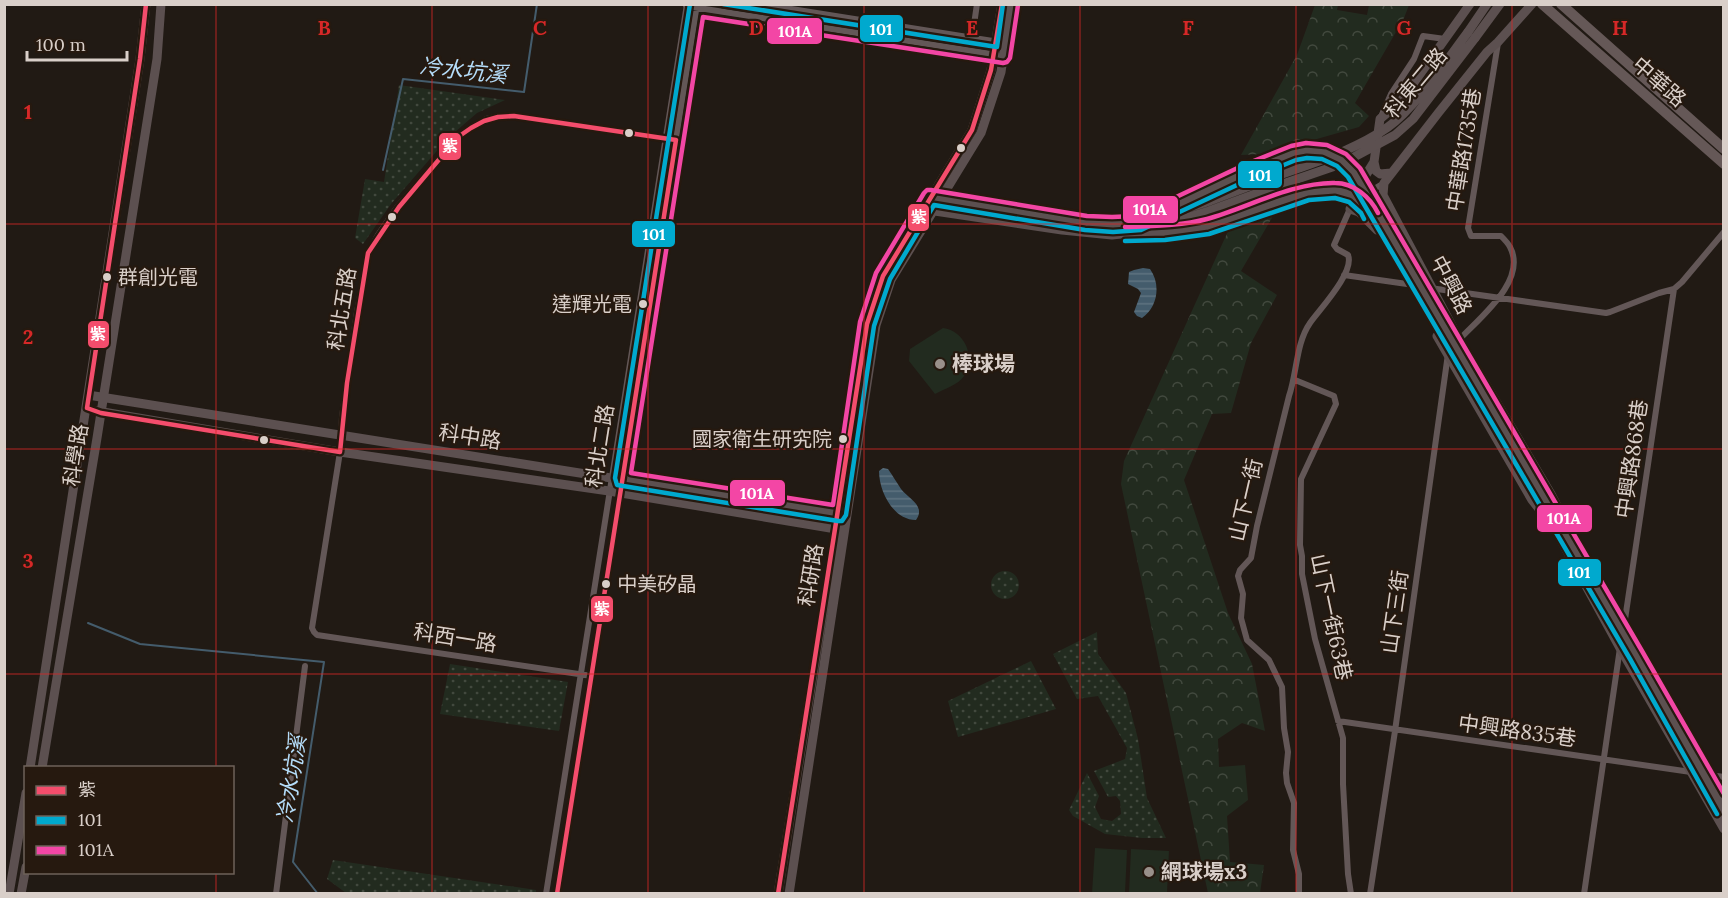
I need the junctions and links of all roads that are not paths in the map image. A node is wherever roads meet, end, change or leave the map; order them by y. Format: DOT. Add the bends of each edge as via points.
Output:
graph roads {
  1 [pos="146,4"];
  2 [pos="161,4"];
  3 [pos="760,4"];
  4 [pos="977,4"];
  5 [pos="1002,4"];
  6 [pos="1011,4"];
  7 [pos="1470,4"];
  8 [pos="1487,4"];
  9 [pos="1500,4"];
  10 [pos="1532,4"];
  11 [pos="1542,4"];
  12 [pos="1561,4"];
  13 [pos="686,5"];
  14 [pos="697,6"];
  15 [pos="1472,35"];
  16 [pos="972,38"];
  17 [pos="1445,39"];
  18 [pos="1498,42"];
  19 [pos="1000,43"];
  20 [pos="998,55"];
  21 [pos="1380,119"];
  22 [pos="665,139"];
  23 [pos="676,140"];
  24 [pos="1724,149"];
  25 [pos="1374,162"];
  26 [pos="1724,164"];
  27 [pos="1391,173"];
  28 [pos="1384,183"];
  29 [pos="1356,195"];
  30 [pos="935,198"];
  31 [pos="1350,209"];
  32 [pos="928,210"];
  33 [pos="1029,214"];
  34 [pos="1027,225"];
  35 [pos="1075,227"];
  36 [pos="1375,227"];
  37 [pos="1138,228"];
  38 [pos="1724,232"];
  39 [pos="1344,275"];
  40 [pos="1409,284"];
  41 [pos="1433,288"];
  42 [pos="1674,289"];
  43 [pos="1501,297"];
  44 [pos="1459,339"];
  45 [pos="1448,355"];
  46 [pos="1295,380"];
  47 [pos="88,395"];
  48 [pos="104,397"];
  49 [pos="87,408"];
  50 [pos="101,412"];
  51 [pos="341,434"];
  52 [pos="340,452"];
  53 [pos="612,478"];
  54 [pos="622,479"];
  55 [pos="609,491"];
  56 [pos="621,493"];
  57 [pos="843,514"];
  58 [pos="840,529"];
  59 [pos="1555,529"];
  60 [pos="1606,604"];
  61 [pos="314,632"];
  62 [pos="1623,633"];
  63 [pos="1620,648"];
  64 [pos="47,659"];
  65 [pos="60,661"];
  66 [pos="305,666"];
  67 [pos="582,674"];
  68 [pos="592,676"];
  69 [pos="1338,721"];
  70 [pos="1395,731"];
  71 [pos="1604,760"];
  72 [pos="30,766"];
  73 [pos="42,766"];
  74 [pos="1691,772"];
  75 [pos="1703,774"];
  76 [pos="1724,777"];
  77 [pos="24,805"];
  78 [pos="1724,810"];
  79 [pos="1724,829"];
  80 [pos="24,874"];
  81 [pos="12,879"];
  82 [pos="23,880"];
  83 [pos="9,894"];
  84 [pos="21,894"];
  85 [pos="276,894"];
  86 [pos="546,894"];
  87 [pos="557,894"];
  88 [pos="778,894"];
  89 [pos="789,894"];
  90 [pos="1299,894"];
  91 [pos="1351,894"];
  92 [pos="1370,894"];
  93 [pos="1584,894"];
  1 -- 47 [label="street, 科學路"];
  2 -- 48 [label="street, 科學路" via="157,60"];
  3 -- 16 [label="street"];
  4 -- 16 [label="street"];
  5 -- 19 [label="street, 科研路"];
  6 -- 19 [label="street, 科研路"];
  7 -- 17 [label="street"];
  8 -- 15 [label="street, 科東二路"];
  9 -- 15 [label="street, 科東二路"];
  10 -- 18 [label="street"];
  11 -- 26 [label="main road, 中華路"];
  12 -- 24 [label="main road, 中華路"];
  13 -- 14 [label="street"];
  13 -- 22 [label="street, 科北二路"];
  14 -- 20 [label="street"];
  14 -- 23 [label="street, 科北二路"];
  15 -- 37 [label="street, 科東二路, bridge" via="1413,119 1395,135 1341,164 1204,203"];
  16 -- 19 [label="street"];
  17 -- 21 [label="street" via="1401,101"];
  17 -- 21 [label="street" via="1423,36"];
  18 -- 27 [label="street"];
  18 -- 43 [label="street, 中華路1735巷" via="1468,228 1471,236 1501,236 1510,246 1513,272"];
  19 -- 20 [label="street, 科研路"];
  20 -- 30 [label="street, 科研路" via="1001,72 981,133"];
  21 -- 25 [label="street"];
  22 -- 23 [label="street, 科北五路"];
  22 -- 51 [label="street, 科北五路" via="514,116 486,119 458,137 398,206 368,253"];
  22 -- 53 [label="street, 科北二路"];
  23 -- 54 [label="street, 科北二路"];
  25 -- 27 [label="street" via="1380,174"];
  25 -- 29 [label="street"];
  27 -- 28 [label="street"];
  28 -- 29 [label="street"];
  28 -- 41 [label="street, 中興路" via="1383,195"];
  29 -- 31 [label="street"];
  29 -- 36 [label="street, 中興路"];
  30 -- 32 [label="street, 科研路"];
  30 -- 33 [label="street, 科東二路"];
  31 -- 36 [label="street, 中興路"];
  31 -- 39 [label="street" via="1334,246 1350,259"];
  32 -- 34 [label="street, 科東二路"];
  32 -- 57 [label="street, 科研路" via="883,276 867,324"];
  33 -- 34 [label="street"];
  33 -- 35 [label="street, 科東二路"];
  34 -- 35 [label="street, 科東二路"];
  35 -- 37 [label="street, 科東二路"];
  36 -- 40 [label="street, 中興路"];
  37 -- 59 [label="street, 中興路, bridge" via="1164,233 1207,227 1307,193 1336,190 1353,195 1367,208"];
  37 -- 60 [label="street, 中興路, bridge" via="1249,171 1294,153 1324,152 1341,160 1354,172"];
  38 -- 42 [label="street"];
  39 -- 40 [label="street"];
  39 -- 46 [label="street, 山下一街" via="1303,336"];
  40 -- 41 [label="street"];
  40 -- 45 [label="street, 中興路"];
  41 -- 43 [label="street"];
  41 -- 44 [label="street, 中興路"];
  42 -- 43 [label="street" via="1606,313"];
  42 -- 62 [label="street, 中興路868巷"];
  43 -- 44 [label="street, 山下三街"];
  44 -- 45 [label="street, 山下三街"];
  44 -- 60 [label="street, 中興路" via="1551,494"];
  45 -- 59 [label="street, 中興路" via="1532,500"];
  45 -- 70 [label="street, 山下三街"];
  46 -- 69 [label="street, 山下一街63巷" via="1334,396 1336,404 1300,479 1300,545 1315,639"];
  46 -- 90 [label="street, 山下一街" via="1251,558 1238,576 1247,640 1269,660 1282,687 1286,773 1294,803 1293,850"];
  47 -- 48 [label="street, 科中路"];
  47 -- 49 [label="street, 科學路"];
  48 -- 50 [label="street, 科學路"];
  48 -- 51 [label="street, 科中路"];
  49 -- 50 [label="street, 科中路"];
  49 -- 64 [label="street, 科學路"];
  50 -- 52 [label="street, 科中路"];
  50 -- 65 [label="street, 科學路"];
  51 -- 52 [label="street, 科北五路"];
  51 -- 53 [label="street, 科中路"];
  52 -- 55 [label="street, 科中路"];
  52 -- 61 [label="street, 科北五路"];
  53 -- 54 [label="street, 科中路"];
  53 -- 55 [label="street, 科北二路"];
  54 -- 56 [label="street, 科北二路"];
  54 -- 57 [label="street, 科中路"];
  55 -- 56 [label="street, 科中路"];
  55 -- 67 [label="street, 科北二路"];
  56 -- 58 [label="street, 科中路"];
  56 -- 68 [label="street, 科北二路"];
  57 -- 58 [label="street, 科研路"];
  58 -- 88 [label="street, 科研路"];
  58 -- 89 [label="street, 科研路"];
  59 -- 63 [label="street, 中興路"];
  60 -- 62 [label="street, 中興路"];
  61 -- 67 [label="street, 科西一路"];
  62 -- 63 [label="street"];
  62 -- 75 [label="street, 中興路"];
  63 -- 71 [label="street"];
  63 -- 74 [label="street, 中興路"];
  64 -- 65 [label="street"];
  64 -- 72 [label="street, 科學路"];
  65 -- 73 [label="street, 科學路"];
  66 -- 85 [label="street"];
  67 -- 68 [label="street, 科西一路"];
  67 -- 86 [label="street, 科北二路"];
  68 -- 87 [label="street, 科北二路"];
  69 -- 70 [label="street, 中興路835巷"];
  69 -- 91 [label="street, 山下一街63巷" via="1343,738 1342,784"];
  70 -- 71 [label="street, 中興路835巷"];
  70 -- 92 [label="street, 山下三街"];
  71 -- 74 [label="street, 中興路835巷"];
  71 -- 93 [label="street"];
  74 -- 75 [label="street"];
  74 -- 79 [label="street, 中興路"];
  75 -- 76 [label="street"];
  75 -- 78 [label="street, 中興路"];
  77 -- 81 [label="street"];
  80 -- 82 [label="street"];
  81 -- 82 [label="street"];
  81 -- 83 [label="street"];
  82 -- 84 [label="street"];
}
